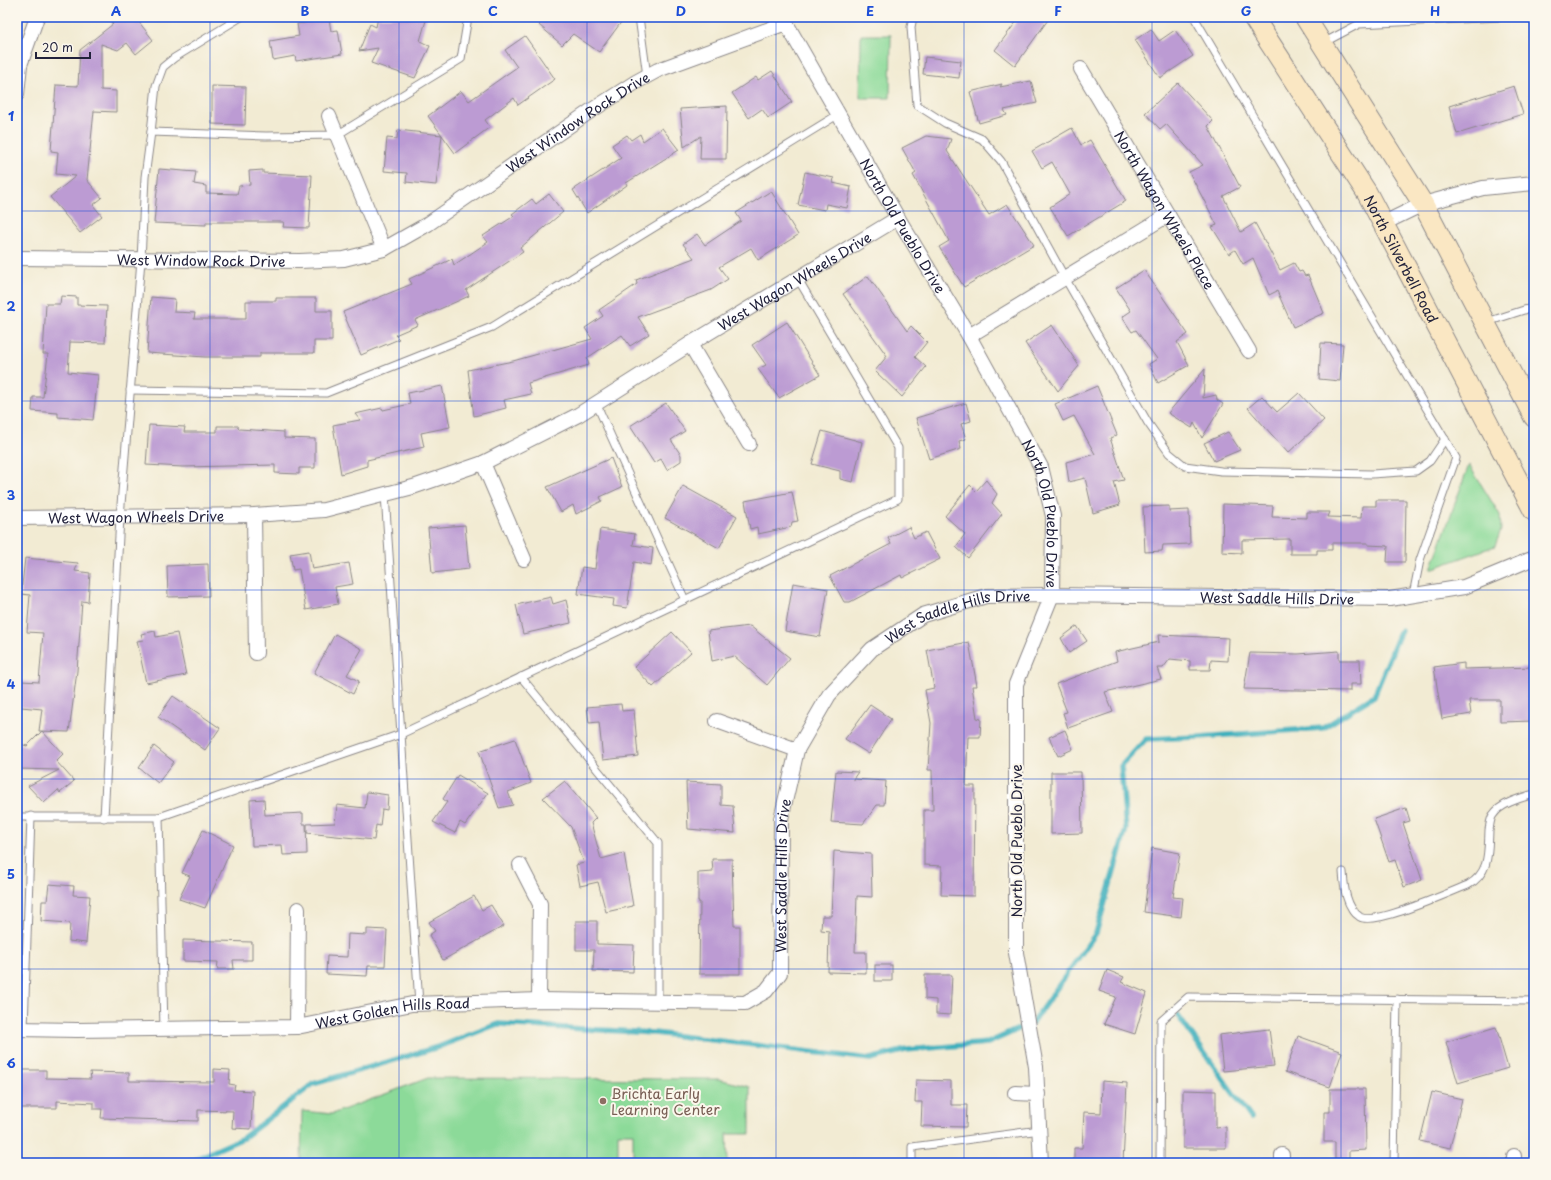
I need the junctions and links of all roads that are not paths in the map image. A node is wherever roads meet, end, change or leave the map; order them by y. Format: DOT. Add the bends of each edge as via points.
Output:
graph roads {
  1 [pos="37,17"];
  2 [pos="241,17"];
  3 [pos="468,17"];
  4 [pos="639,17"];
  5 [pos="913,17"];
  6 [pos="1194,17"];
  7 [pos="1253,17"];
  8 [pos="1305,17"];
  9 [pos="1500,17"];
  10 [pos="786,20"];
  11 [pos="1323,43"];
  12 [pos="1082,69"];
  13 [pos="647,76"];
  14 [pos="17,94"];
  15 [pos="838,114"];
  16 [pos="329,116"];
  17 [pos="151,132"];
  18 [pos="337,134"];
  19 [pos="1534,183"];
  20 [pos="1423,204"];
  21 [pos="1168,215"];
  22 [pos="898,218"];
  23 [pos="1384,223"];
  24 [pos="384,249"];
  25 [pos="17,258"];
  26 [pos="141,260"];
  27 [pos="798,278"];
  28 [pos="1065,278"];
  29 [pos="1534,308"];
  30 [pos="1485,323"];
  31 [pos="969,336"];
  32 [pos="690,344"];
  33 [pos="1249,351"];
  34 [pos="130,390"];
  35 [pos="596,403"];
  36 [pos="1534,417"];
  37 [pos="1444,439"];
  38 [pos="749,444"];
  39 [pos="483,463"];
  40 [pos="385,494"];
  41 [pos="1534,511"];
  42 [pos="254,515"];
  43 [pos="120,517"];
  44 [pos="17,518"];
  45 [pos="1534,558"];
  46 [pos="524,559"];
  47 [pos="1052,595"];
  48 [pos="1412,595"];
  49 [pos="685,600"];
  50 [pos="256,653"];
  51 [pos="521,677"];
  52 [pos="717,721"];
  53 [pos="401,734"];
  54 [pos="797,750"];
  55 [pos="1534,794"];
  56 [pos="31,816"];
  57 [pos="17,817"];
  58 [pos="159,817"];
  59 [pos="104,818"];
  60 [pos="520,865"];
  61 [pos="1343,872"];
  62 [pos="298,909"];
  63 [pos="766,991"];
  64 [pos="1396,999"];
  65 [pos="539,1000"];
  66 [pos="1534,1001"];
  67 [pos="658,1002"];
  68 [pos="419,1004"];
  69 [pos="297,1026"];
  70 [pos="20,1029"];
  71 [pos="164,1029"];
  72 [pos="1015,1093"];
  73 [pos="1038,1094"];
  74 [pos="1040,1130"];
  75 [pos="912,1163"];
  76 [pos="1041,1163"];
  77 [pos="1160,1163"];
  78 [pos="1394,1163"];
  1 -- 14 [label="street" via="20,65"];
  2 -- 17 [label="lane" via="174,58 164,67 156,86"];
  3 -- 18 [label="lane" via="461,59"];
  4 -- 13 [label="lane"];
  5 -- 28 [label="lane" via="911,27 917,105 945,123 982,139 987,144 1001,161"];
  6 -- 37 [label="lane"];
  7 -- 23 [label="main road, North Silverbell Road"];
  8 -- 11 [label="main road"];
  9 -- 11 [label="lane" via="1359,24"];
  10 -- 13 [label="street, West Window Rock Drive"];
  10 -- 15 [label="street, North Old Pueblo Drive"];
  11 -- 20 [label="main road"];
  12 -- 21 [label="street, North Wagon Wheels Place"];
  13 -- 24 [label="street, West Window Rock Drive" via="589,112 423,227"];
  15 -- 22 [label="street, North Old Pueblo Drive"];
  15 -- 34 [label="lane" via="492,327 326,393"];
  16 -- 18 [label="street"];
  17 -- 18 [label="lane" via="266,136"];
  17 -- 26 [label="lane" via="145,177"];
  18 -- 24 [label="street"];
  19 -- 20 [label="street" via="1483,188"];
  20 -- 23 [label="street"];
  20 -- 30 [label="main road"];
  21 -- 28 [label="street"];
  21 -- 33 [label="street, North Wagon Wheels Place"];
  22 -- 27 [label="street, West Wagon Wheels Drive"];
  22 -- 31 [label="street, North Old Pueblo Drive"];
  23 -- 41 [label="main road, North Silverbell Road"];
  24 -- 26 [label="street, West Window Rock Drive" via="344,259 323,261"];
  25 -- 26 [label="street, West Window Rock Drive"];
  26 -- 34 [label="lane"];
  27 -- 32 [label="street, West Wagon Wheels Drive"];
  27 -- 49 [label="lane" via="898,448 898,499"];
  28 -- 31 [label="street"];
  28 -- 37 [label="lane" via="1148,423 1169,453 1185,466 1221,471 1372,474 1416,471 1430,461"];
  29 -- 30 [label="lane"];
  30 -- 36 [label="main road"];
  31 -- 47 [label="street, North Old Pueblo Drive" via="1041,467 1053,516"];
  32 -- 35 [label="street, West Wagon Wheels Drive"];
  32 -- 38 [label="street"];
  34 -- 43 [label="lane"];
  35 -- 39 [label="street, West Wagon Wheels Drive" via="578,415"];
  35 -- 49 [label="lane"];
  37 -- 48 [label="lane" via="1456,458 1420,560"];
  39 -- 40 [label="street, West Wagon Wheels Drive"];
  39 -- 46 [label="street"];
  40 -- 42 [label="street, West Wagon Wheels Drive" via="324,510"];
  40 -- 53 [label="lane"];
  42 -- 43 [label="street, West Wagon Wheels Drive"];
  42 -- 50 [label="street"];
  43 -- 44 [label="street, West Wagon Wheels Drive"];
  43 -- 59 [label="lane"];
  45 -- 48 [label="street, West Saddle Hills Drive" via="1464,587"];
  47 -- 48 [label="street, West Saddle Hills Drive" via="1390,599"];
  47 -- 54 [label="street, West Saddle Hills Drive" via="986,596 923,615 872,649 829,695"];
  47 -- 73 [label="street, North Old Pueblo Drive" via="1016,684 1016,953 1036,1067"];
  49 -- 51 [label="lane"];
  51 -- 53 [label="lane"];
  51 -- 67 [label="lane" via="658,842"];
  52 -- 54 [label="street"];
  53 -- 58 [label="lane"];
  53 -- 68 [label="lane"];
  54 -- 63 [label="street, West Saddle Hills Drive" via="781,819 780,973"];
  55 -- 61 [label="lane" via="1506,805 1492,816 1484,872 1468,885 1391,914 1361,918 1352,911 1345,890"];
  56 -- 57 [label="lane"];
  56 -- 59 [label="lane"];
  56 -- 70 [label="lane"];
  58 -- 59 [label="lane"];
  58 -- 71 [label="lane"];
  60 -- 65 [label="street" via="540,904"];
  62 -- 69 [label="street"];
  63 -- 67 [label="street, West Golden Hills Road" via="745,1003"];
  64 -- 66 [label="lane"];
  64 -- 77 [label="lane" via="1188,997 1162,1020"];
  64 -- 78 [label="lane"];
  65 -- 67 [label="street, West Golden Hills Road"];
  65 -- 68 [label="street, West Golden Hills Road"];
  68 -- 69 [label="street, West Golden Hills Road"];
  69 -- 71 [label="street, West Golden Hills Road"];
  70 -- 71 [label="street, West Golden Hills Road"];
  72 -- 73 [label="street"];
  73 -- 74 [label="street, North Old Pueblo Drive"];
  74 -- 75 [label="lane" via="912,1147"];
  74 -- 76 [label="street, North Old Pueblo Drive"];
}
